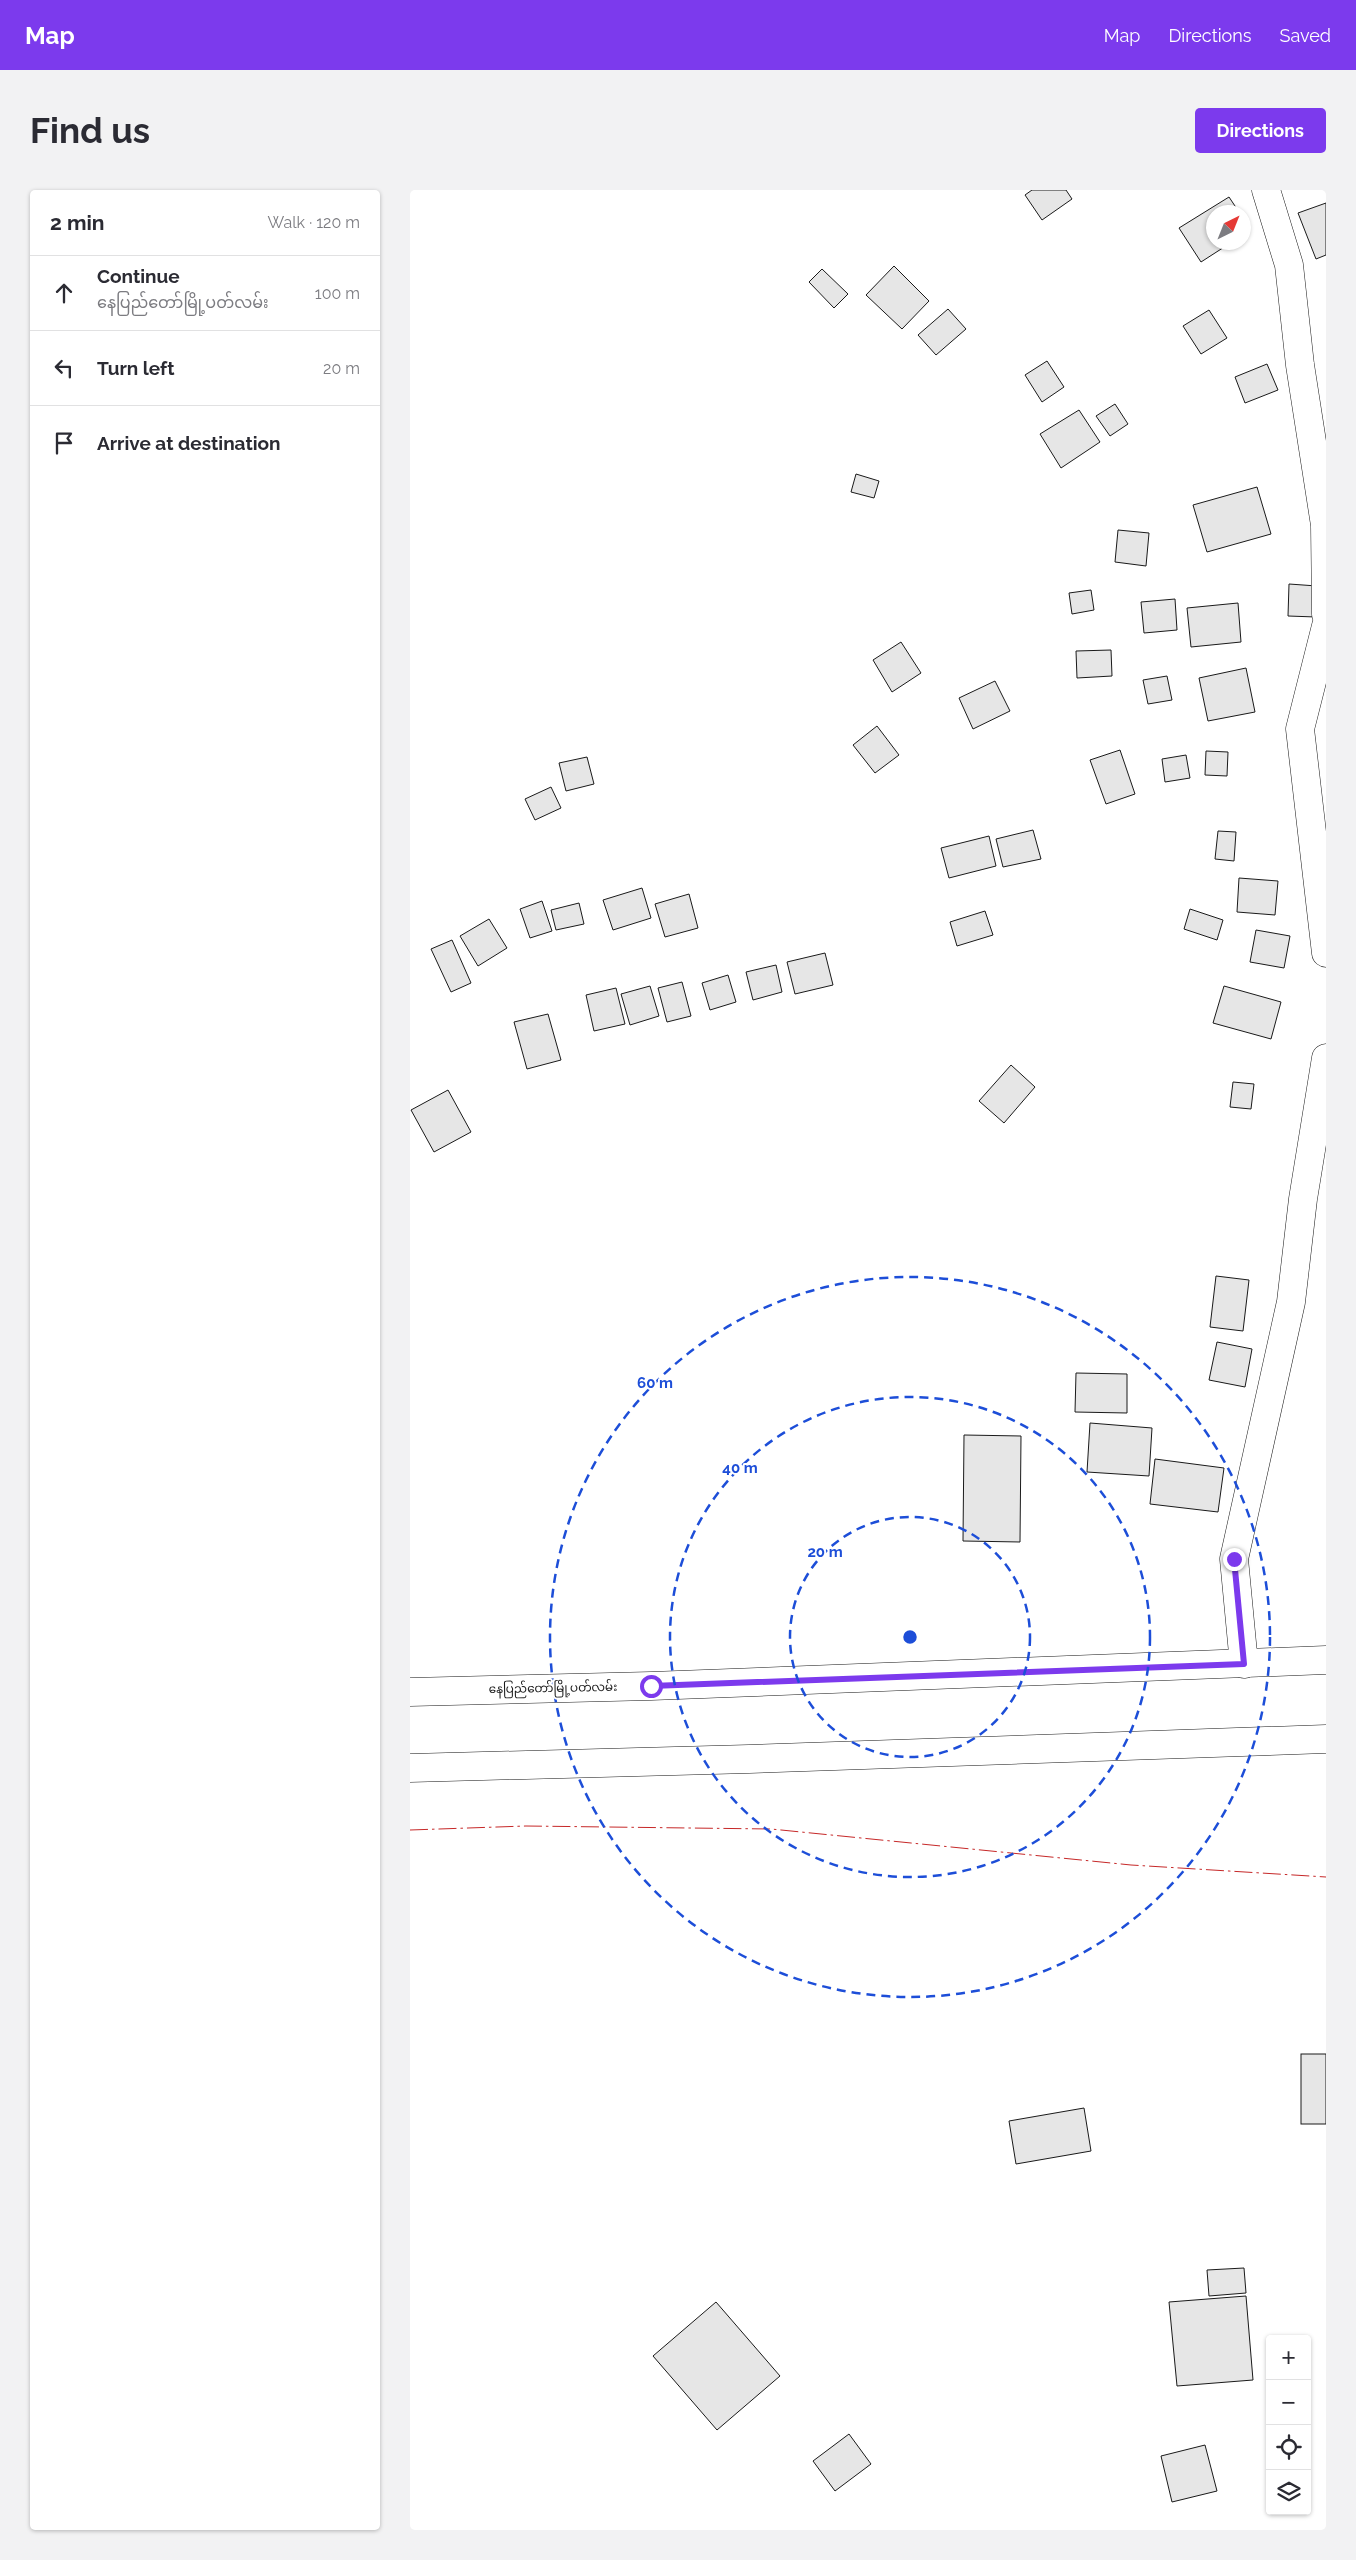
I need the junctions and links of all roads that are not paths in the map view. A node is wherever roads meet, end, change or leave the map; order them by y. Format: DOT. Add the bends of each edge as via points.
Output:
graph roads {
  1 [pos="1266,190"];
  2 [pos="1326,614"];
  3 [pos="1326,626"];
  4 [pos="1326,952"];
  5 [pos="1326,1058"];
  6 [pos="1326,1660"];
  7 [pos="1244,1664"];
  8 [pos="410,1692"];
  9 [pos="1326,1739"];
  10 [pos="410,1768"];
  1 -- 2 [label="main road" via="1289,265 1324,525"];
  3 -- 4 [label="main road" via="1300,729"];
  5 -- 7 [label="main road" via="1303,1199 1291,1302 1234,1559"];
  6 -- 7 [label="main road, နေပြည်တော်မြို့ပတ်လမ်း"];
  7 -- 8 [label="main road, နေပြည်တော်မြို့ပတ်လမ်း"];
  9 -- 10 [label="main road" via="750,1760"];
}
